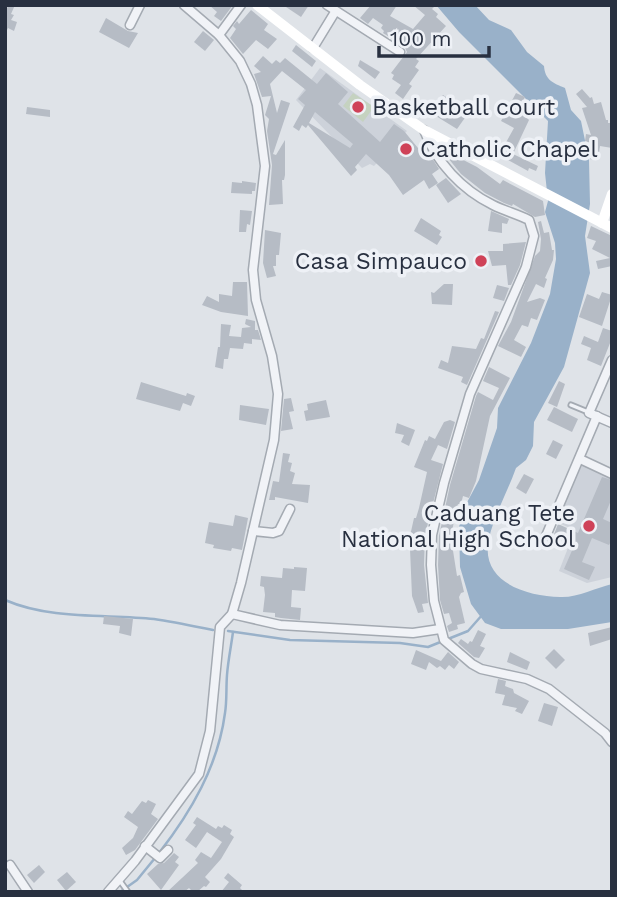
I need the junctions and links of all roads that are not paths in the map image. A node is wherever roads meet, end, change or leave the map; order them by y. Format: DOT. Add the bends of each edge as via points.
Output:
graph roads {
  1 [pos="140,5"];
  2 [pos="184,5"];
  3 [pos="241,5"];
  4 [pos="257,5"];
  5 [pos="327,5"];
  6 [pos="335,12"];
  7 [pos="130,25"];
  8 [pos="219,35"];
  9 [pos="313,48"];
  10 [pos="400,52"];
  11 [pos="425,130"];
  12 [pos="612,194"];
  13 [pos="607,225"];
  14 [pos="612,359"];
  15 [pos="571,405"];
  16 [pos="593,414"];
  17 [pos="612,423"];
  18 [pos="580,459"];
  19 [pos="612,474"];
  20 [pos="290,509"];
  21 [pos="253,531"];
  22 [pos="546,536"];
  23 [pos="232,614"];
  24 [pos="440,629"];
  25 [pos="612,742"];
  26 [pos="145,846"];
  27 [pos="168,850"];
  28 [pos="10,865"];
  29 [pos="122,883"];
  30 [pos="28,892"];
  31 [pos="107,892"];
  32 [pos="128,892"];
  1 -- 7 [label="street"];
  2 -- 8 [label="street"];
  3 -- 8 [label="street"];
  4 -- 9 [label="main road"];
  5 -- 6 [label="street"];
  6 -- 9 [label="street"];
  6 -- 10 [label="street"];
  8 -- 21 [label="street" via="251,84 265,166 253,271 278,394 275,440"];
  9 -- 11 [label="main road"];
  11 -- 13 [label="main road"];
  11 -- 24 [label="street" via="447,170 491,204 529,220 534,236 516,294 470,394 444,483 432,535 431,565"];
  12 -- 13 [label="main road"];
  14 -- 16 [label="street"];
  15 -- 16 [label="lane"];
  16 -- 17 [label="street"];
  16 -- 18 [label="street"];
  18 -- 19 [label="street"];
  18 -- 22 [label="street"];
  20 -- 21 [label="street" via="279,531"];
  21 -- 23 [label="street"];
  23 -- 24 [label="street" via="279,625 413,633"];
  23 -- 26 [label="street" via="220,627 210,731 199,774"];
  24 -- 25 [label="street" via="447,643 472,664 527,678 548,689"];
  26 -- 27 [label="street" via="157,855"];
  26 -- 29 [label="street"];
  28 -- 30 [label="street"];
  29 -- 31 [label="street"];
  29 -- 32 [label="lane"];
}
